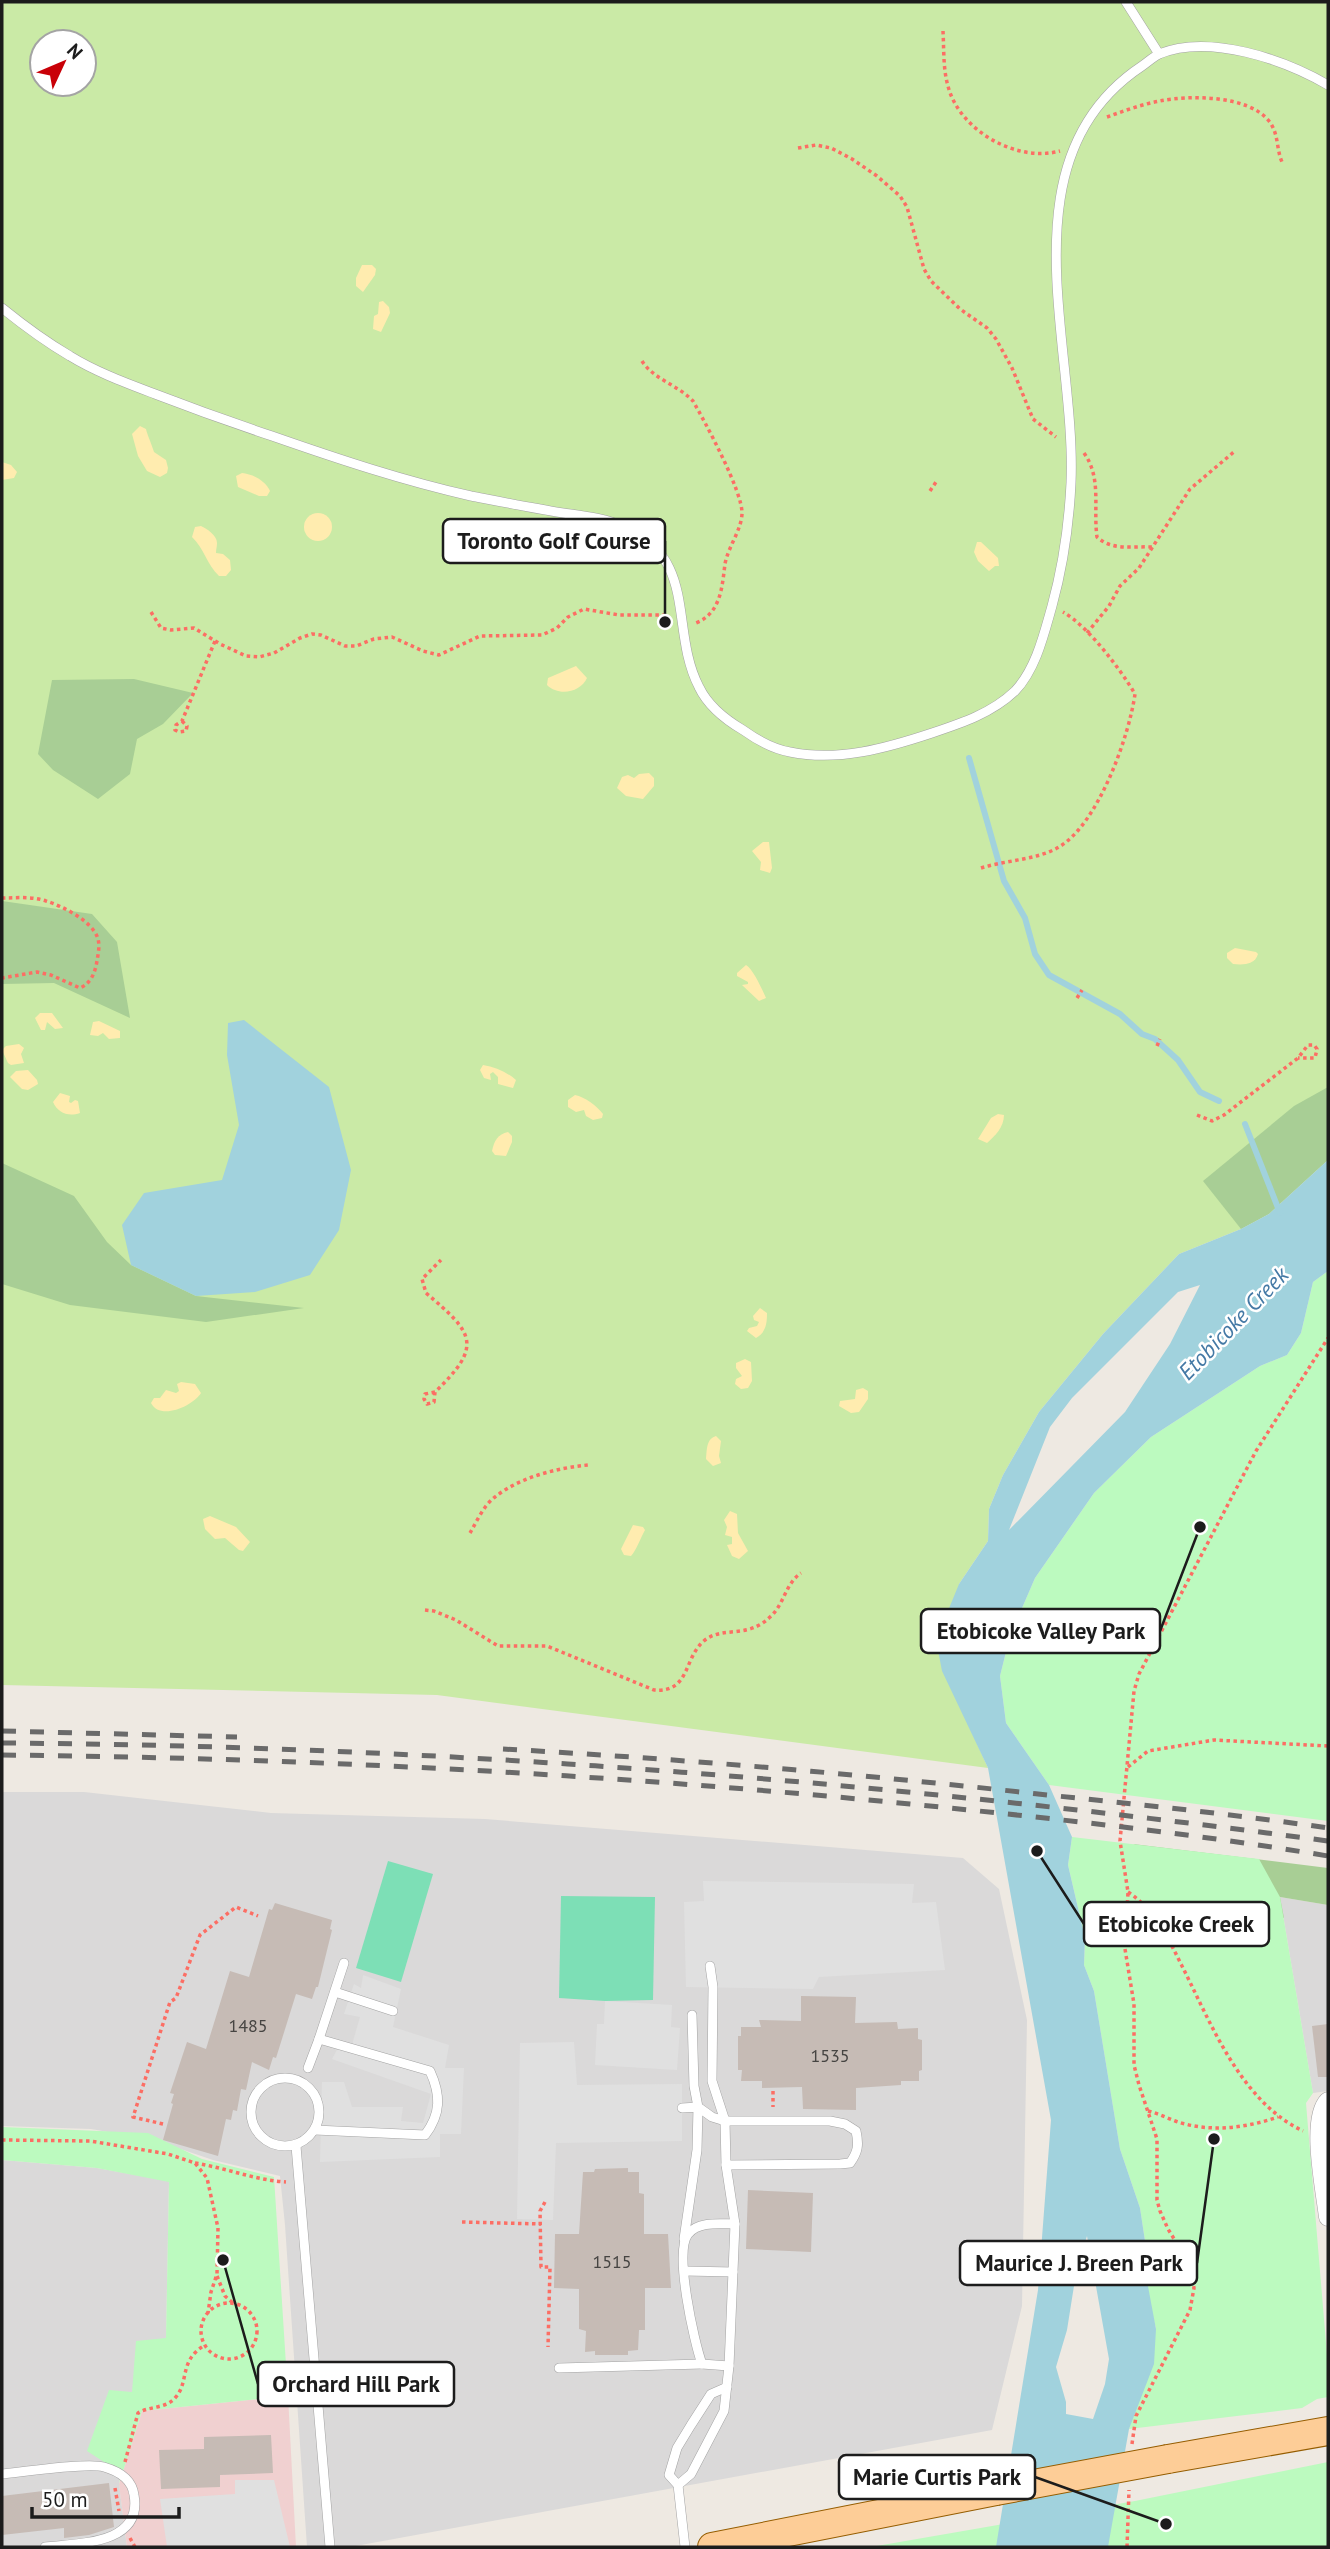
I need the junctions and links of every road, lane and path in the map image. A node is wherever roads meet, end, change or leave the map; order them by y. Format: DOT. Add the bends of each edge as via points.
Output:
graph roads {
  1 [pos="1126,2"];
  2 [pos="943,31"];
  3 [pos="1159,54"];
  4 [pos="1328,85"];
  5 [pos="1083,128"];
  6 [pos="1077,140"];
  7 [pos="798,148"];
  8 [pos="1282,162"];
  9 [pos="2,309"];
  10 [pos="642,360"];
  11 [pos="1069,444"];
  12 [pos="1235,452"];
  13 [pos="936,482"];
  14 [pos="930,491"];
  15 [pos="1152,547"];
  16 [pos="1052,606"];
  17 [pos="151,612"];
  18 [pos="682,624"];
  19 [pos="1087,633"];
  20 [pos="215,641"];
  21 [pos="182,721"];
  22 [pos="984,867"];
  23 [pos="2,898"];
  24 [pos="2,978"];
  25 [pos="1082,990"];
  26 [pos="1077,998"];
  27 [pos="1160,1039"];
  28 [pos="1157,1045"];
  29 [pos="1298,1058"];
  30 [pos="1197,1115"];
  31 [pos="441,1260"];
  32 [pos="1328,1338"];
  33 [pos="435,1392"];
  34 [pos="588,1465"];
  35 [pos="470,1533"];
  36 [pos="802,1573"];
  37 [pos="425,1610"];
  38 [pos="1328,1746"];
  39 [pos="1128,1767"];
  40 [pos="1128,1892"];
  41 [pos="258,1916"];
  42 [pos="344,1963"];
  43 [pos="710,1966"];
  44 [pos="335,1992"];
  45 [pos="394,2011"];
  46 [pos="692,2015"];
  47 [pos="320,2039"];
  48 [pos="308,2068"];
  49 [pos="1328,2101"];
  50 [pos="698,2107"];
  51 [pos="682,2108"];
  52 [pos="1148,2111"];
  53 [pos="1279,2116"];
  54 [pos="725,2121"];
  55 [pos="163,2124"];
  56 [pos="315,2130"];
  57 [pos="1320,2139"];
  58 [pos="2,2140"];
  59 [pos="296,2146"];
  60 [pos="195,2163"];
  61 [pos="726,2165"];
  62 [pos="298,2182"];
  63 [pos="545,2202"];
  64 [pos="1328,2217"];
  65 [pos="462,2222"];
  66 [pos="541,2224"];
  67 [pos="735,2224"];
  68 [pos="684,2242"];
  69 [pos="685,2271"];
  70 [pos="733,2272"];
  71 [pos="217,2274"];
  72 [pos="234,2304"];
  73 [pos="208,2313"];
  74 [pos="205,2345"];
  75 [pos="548,2347"];
  76 [pos="702,2364"];
  77 [pos="729,2366"];
  78 [pos="559,2368"];
  79 [pos="727,2387"];
  80 [pos="1328,2431"];
  81 [pos="1132,2447"];
  82 [pos="2,2474"];
  83 [pos="121,2474"];
  84 [pos="678,2485"];
  85 [pos="1129,2487"];
  86 [pos="46,2547"];
  87 [pos="330,2547"];
  88 [pos="685,2547"];
  89 [pos="712,2547"];
  90 [pos="1126,2547"];
  1 -- 3 [label="lane"];
  2 -- 6 [label="path" via="947,85 967,121 999,144 1029,153 1048,154"];
  3 -- 4 [label="lane" via="1191,47 1224,48 1252,54"];
  3 -- 5 [label="lane" via="1125,79"];
  5 -- 6 [label="lane"];
  5 -- 8 [label="path" via="1145,104 1218,99 1257,109 1268,119"];
  6 -- 11 [label="lane" via="1062,184 1057,225"];
  7 -- 11 [label="path" via="831,148 900,196 931,281 987,328 1012,368 1033,419"];
  9 -- 18 [label="lane" via="72,358 211,415 375,470 468,495 628,528 665,557 674,576"];
  10 -- 18 [label="path" via="647,369 693,401 734,485 742,512 729,546 720,600 706,618"];
  11 -- 15 [label="path" via="1083,452 1093,470 1097,537 1114,547"];
  11 -- 16 [label="lane" via="1071,481 1064,555"];
  12 -- 15 [label="path" via="1190,489"];
  13 -- 14 [label="path"];
  15 -- 19 [label="path"];
  16 -- 18 [label="lane" via="1036,657 1019,687 997,705 972,719 901,744 830,756 772,747 714,708 699,688"];
  16 -- 19 [label="path"];
  17 -- 20 [label="path" via="161,628 194,628"];
  18 -- 20 [label="path" via="663,615 584,609 542,635 480,636 439,655 392,638 345,646 312,634 260,657 234,652"];
  19 -- 22 [label="path" via="1135,694 1111,778 1071,838 1059,847"];
  20 -- 21 [label="path"];
  23 -- 24 [label="path" via="32,898 57,906 87,924 99,949 94,972 80,988 37,972"];
  25 -- 26 [label="path"];
  27 -- 28 [label="path"];
  29 -- 29 [label="path" via="1315,1058 1317,1049 1308,1045"];
  29 -- 30 [label="path" via="1224,1115 1212,1121"];
  31 -- 33 [label="path" via="422,1279 423,1286 463,1328 468,1343 454,1373"];
  32 -- 39 [label="path" via="1256,1451 1139,1674"];
  34 -- 35 [label="path" via="551,1471 494,1497"];
  36 -- 37 [label="path" via="794,1578 773,1615 757,1628 708,1637 681,1681 663,1691 547,1646 498,1646 456,1620"];
  38 -- 39 [label="path" via="1214,1740 1147,1751"];
  39 -- 40 [label="path" via="1120,1842"];
  40 -- 52 [label="path" via="1125,1949 1135,2065"];
  40 -- 53 [label="path" via="1143,1902 1164,1930 1229,2058"];
  41 -- 55 [label="path" via="236,1907 200,1935 176,1998 170,2002 133,2117"];
  42 -- 44 [label="lane"];
  43 -- 54 [label="lane" via="712,2081"];
  44 -- 45 [label="lane"];
  44 -- 47 [label="lane"];
  46 -- 50 [label="lane"];
  47 -- 48 [label="lane"];
  47 -- 56 [label="lane" via="430,2071 438,2109 425,2135"];
  49 -- 57 [label="street" via="1321,2113"];
  50 -- 51 [label="lane"];
  50 -- 54 [label="lane"];
  50 -- 68 [label="lane"];
  52 -- 53 [label="path" via="1186,2125 1214,2127 1240,2127"];
  52 -- 81 [label="path" via="1159,2152 1157,2200 1168,2230 1190,2265 1194,2288 1191,2310 1136,2416"];
  53 -- 57 [label="path"];
  54 -- 61 [label="lane"];
  54 -- 61 [label="lane" via="845,2124 856,2132 859,2143 850,2163"];
  56 -- 59 [label="lane"];
  56 -- 59 [label="lane" via="319,2105 305,2084 281,2078 259,2089 252,2100 253,2126 270,2144"];
  57 -- 64 [label="street"];
  58 -- 60 [label="path" via="90,2141"];
  59 -- 62 [label="lane"];
  60 -- 62 [label="path" via="269,2181"];
  60 -- 71 [label="path" via="212,2194 218,2228"];
  61 -- 67 [label="lane"];
  62 -- 87 [label="lane"];
  63 -- 66 [label="path"];
  65 -- 66 [label="path"];
  66 -- 75 [label="path" via="541,2267 550,2267"];
  67 -- 68 [label="lane" via="707,2224 690,2232"];
  67 -- 70 [label="lane"];
  68 -- 69 [label="lane"];
  69 -- 70 [label="lane"];
  69 -- 76 [label="lane" via="688,2311"];
  70 -- 77 [label="lane"];
  71 -- 72 [label="path" via="225,2296"];
  71 -- 73 [label="path"];
  72 -- 73 [label="path"];
  72 -- 74 [label="path" via="255,2319 252,2347 227,2359 211,2353"];
  73 -- 74 [label="path" via="201,2331"];
  74 -- 83 [label="path" via="193,2352 176,2398 138,2413"];
  76 -- 77 [label="lane"];
  76 -- 78 [label="lane"];
  77 -- 79 [label="lane"];
  79 -- 84 [label="lane" via="724,2411 691,2474"];
  79 -- 84 [label="lane" via="711,2394 677,2448 669,2474"];
  80 -- 89 [label="main road, bridge"];
  82 -- 83 [label="lane" via="102,2466"];
  83 -- 86 [label="lane" via="135,2499 134,2511 121,2533 106,2540"];
  84 -- 88 [label="lane"];
  85 -- 90 [label="path"];
}
